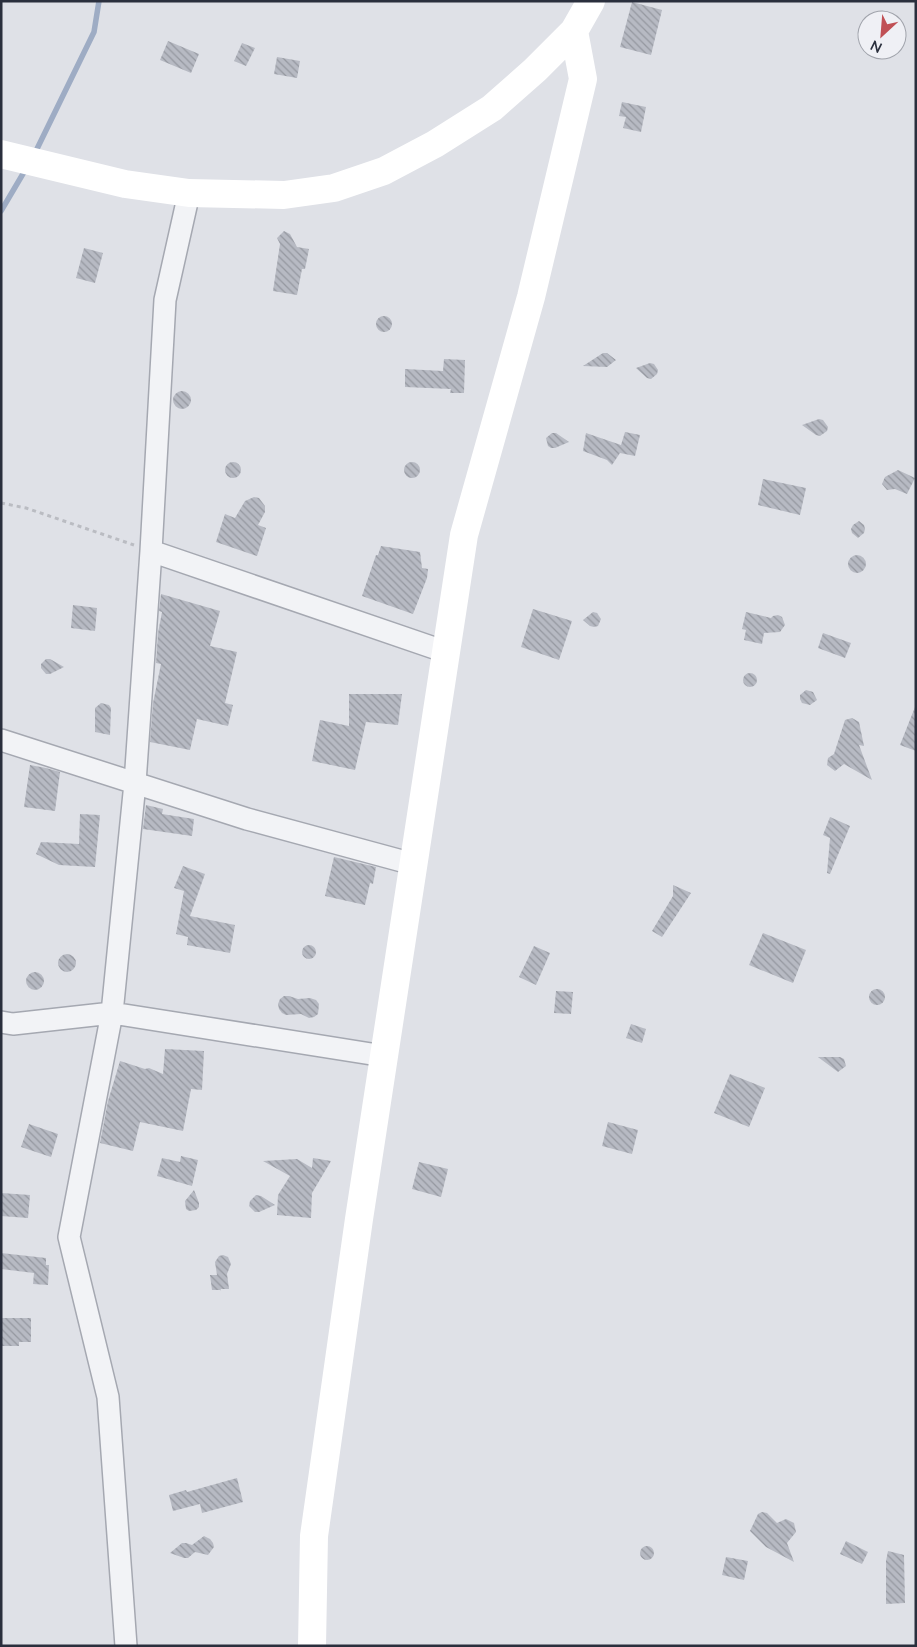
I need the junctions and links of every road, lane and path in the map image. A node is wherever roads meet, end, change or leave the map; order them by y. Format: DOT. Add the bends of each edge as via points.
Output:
graph roads {
  1 [pos="591,1"];
  2 [pos="574,30"];
  3 [pos="1,154"];
  4 [pos="190,194"];
  5 [pos="1,503"];
  6 [pos="151,551"];
  7 [pos="446,652"];
  8 [pos="1,740"];
  9 [pos="135,783"];
  10 [pos="414,864"];
  11 [pos="112,1013"];
  12 [pos="1,1022"];
  13 [pos="384,1056"];
  14 [pos="126,1646"];
  15 [pos="312,1646"];
  1 -- 2 [label="street"];
  2 -- 4 [label="street" via="492,108 435,144 384,170 334,188 284,195"];
  2 -- 7 [label="street" via="583,79 531,297 464,535"];
  3 -- 4 [label="street" via="125,184"];
  4 -- 6 [label="street" via="165,300"];
  5 -- 6 [label="path" via="26,508"];
  6 -- 7 [label="street"];
  6 -- 9 [label="street"];
  7 -- 10 [label="street"];
  8 -- 9 [label="street"];
  9 -- 10 [label="street" via="247,819"];
  9 -- 11 [label="street"];
  10 -- 13 [label="street"];
  11 -- 12 [label="street" via="13,1024"];
  11 -- 13 [label="street"];
  11 -- 14 [label="street" via="68,1237 108,1398"];
  13 -- 15 [label="street" via="314,1536"];
}
